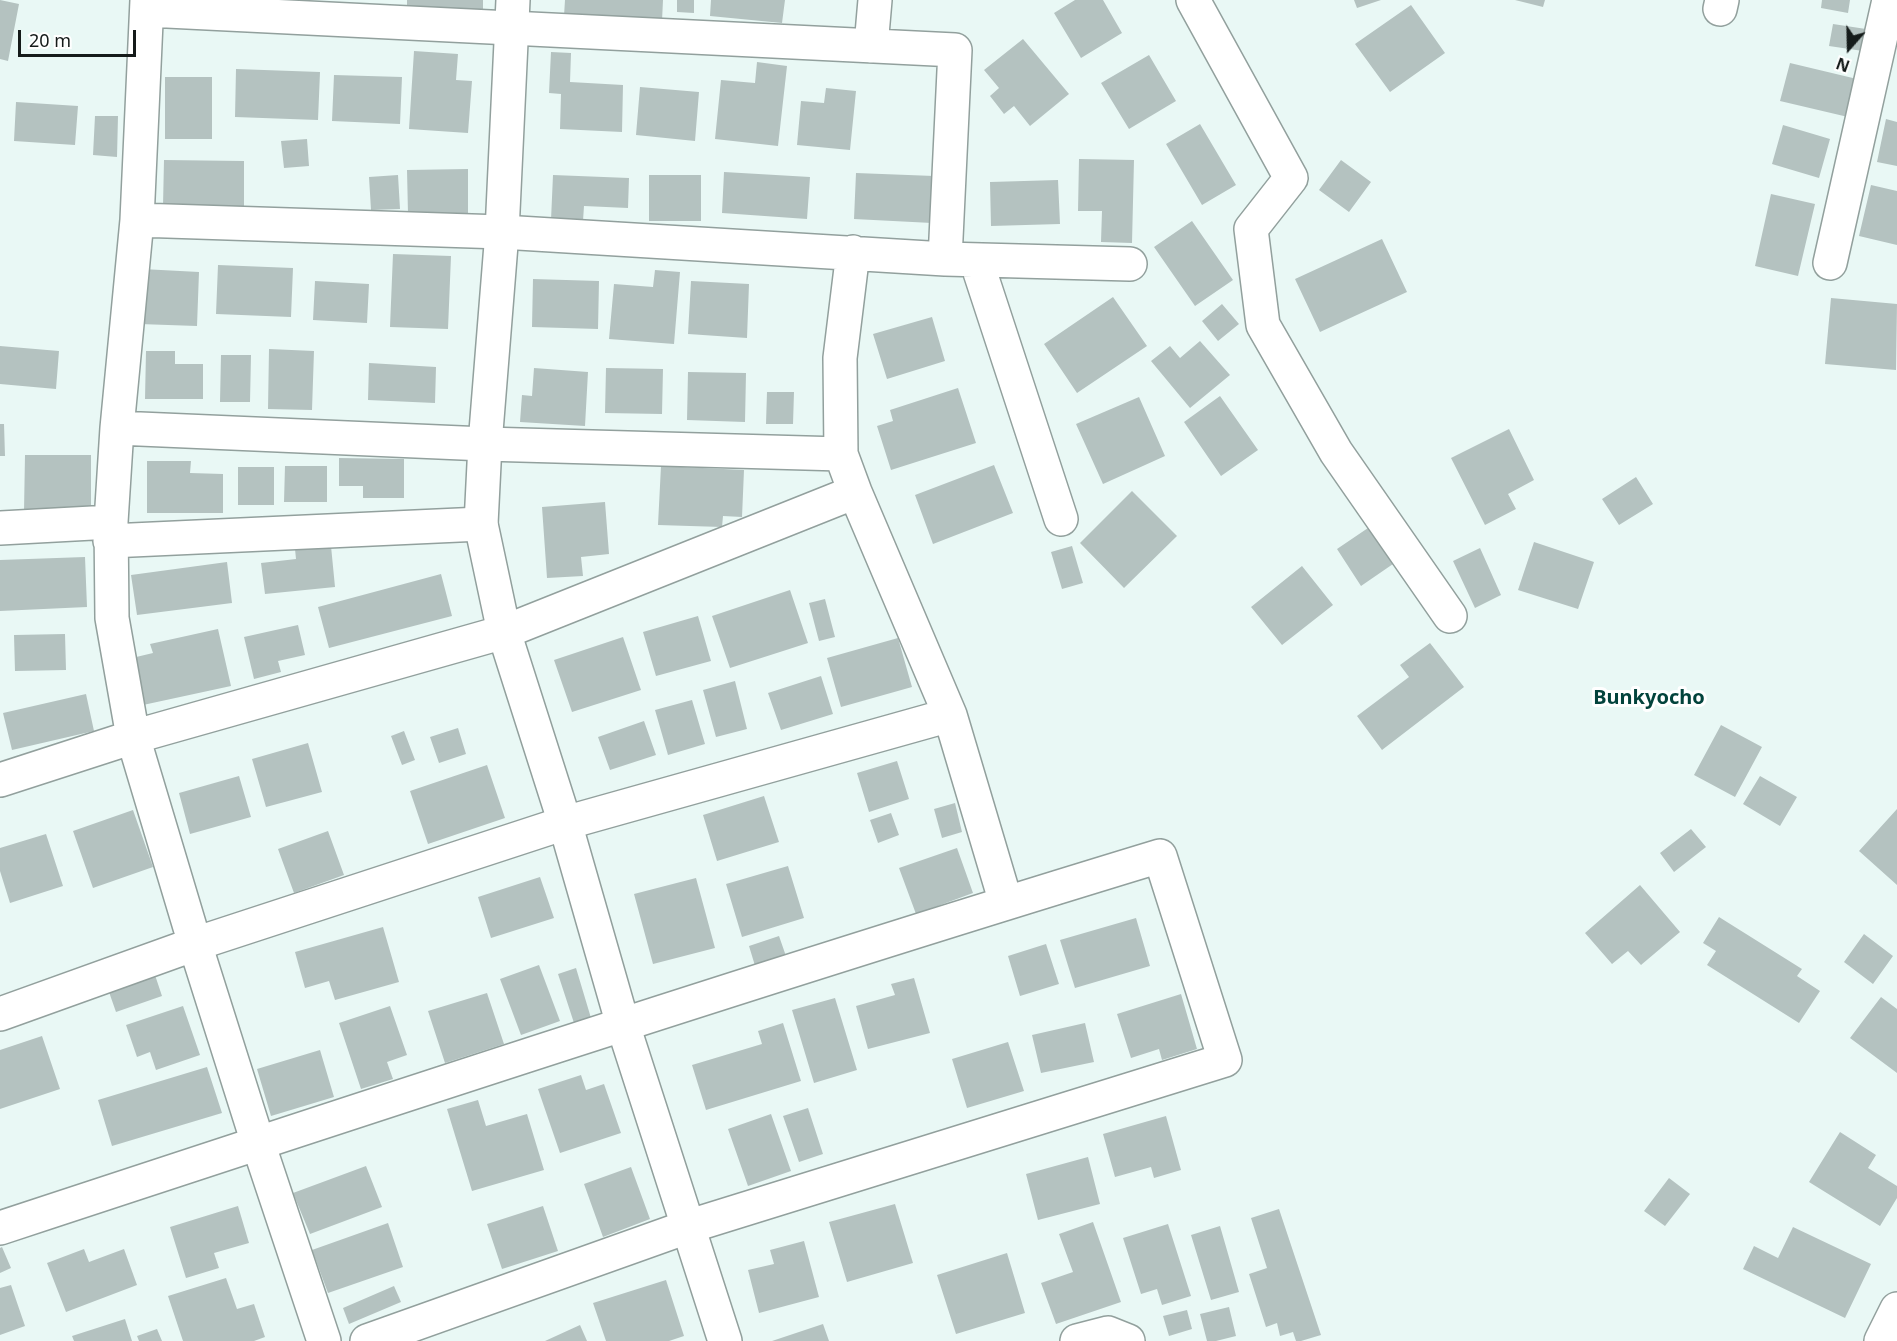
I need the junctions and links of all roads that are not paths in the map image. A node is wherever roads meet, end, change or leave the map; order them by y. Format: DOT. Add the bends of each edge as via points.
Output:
graph roads {
  1 [pos="875,0"];
  2 [pos="1193,0"];
  3 [pos="1889,0"];
  4 [pos="147,5"];
  5 [pos="512,15"];
  6 [pos="871,46"];
  7 [pos="137,220"];
  8 [pos="502,232"];
  9 [pos="853,252"];
  10 [pos="961,259"];
  11 [pos="1830,263"];
  12 [pos="1130,264"];
  13 [pos="117,428"];
  14 [pos="485,444"];
  15 [pos="841,454"];
  16 [pos="855,492"];
  17 [pos="1061,519"];
  18 [pos="481,524"];
  19 [pos="0,528"];
  20 [pos="111,531"];
  21 [pos="1450,616"];
  22 [pos="504,632"];
  23 [pos="950,716"];
  24 [pos="133,737"];
  25 [pos="0,780"];
  26 [pos="565,823"];
  27 [pos="1006,903"];
  28 [pos="195,944"];
  29 [pos="0,1014"];
  30 [pos="622,1025"];
  31 [pos="258,1143"];
  32 [pos="687,1227"];
  33 [pos="0,1228"];
  34 [pos="1897,1309"];
  35 [pos="324,1341"];
  36 [pos="367,1341"];
  37 [pos="725,1341"];
  38 [pos="1077,1341"];
  39 [pos="1128,1341"];
  40 [pos="1881,1341"];
  1 -- 6 [label="street"];
  2 -- 21 [label="street" via="1291,178 1251,230 1263,325 1336,452"];
  3 -- 11 [label="street"];
  4 -- 5 [label="street"];
  4 -- 7 [label="street"];
  5 -- 6 [label="street"];
  5 -- 8 [label="street"];
  6 -- 10 [label="street" via="955,50"];
  7 -- 8 [label="street"];
  7 -- 13 [label="street"];
  8 -- 9 [label="street"];
  8 -- 14 [label="street"];
  9 -- 10 [label="street"];
  9 -- 15 [label="street" via="840,358"];
  10 -- 12 [label="street"];
  10 -- 17 [label="street"];
  13 -- 14 [label="street"];
  13 -- 20 [label="street"];
  14 -- 15 [label="street"];
  14 -- 18 [label="street"];
  15 -- 16 [label="street"];
  16 -- 22 [label="street"];
  16 -- 23 [label="street"];
  18 -- 20 [label="street"];
  18 -- 22 [label="street"];
  19 -- 20 [label="street"];
  20 -- 24 [label="street" via="112,618"];
  22 -- 24 [label="street"];
  22 -- 26 [label="street"];
  23 -- 26 [label="street"];
  23 -- 27 [label="street"];
  24 -- 25 [label="street"];
  24 -- 28 [label="street"];
  26 -- 28 [label="street"];
  26 -- 30 [label="street"];
  27 -- 30 [label="street"];
  27 -- 32 [label="street" via="1160,856 1224,1060"];
  28 -- 29 [label="street"];
  28 -- 31 [label="street"];
  30 -- 31 [label="street"];
  30 -- 32 [label="street"];
  31 -- 33 [label="street"];
  31 -- 35 [label="street"];
  32 -- 36 [label="street"];
  32 -- 37 [label="street"];
  34 -- 40 [label="street"];
  38 -- 39 [label="street" via="1108,1333"];
}
